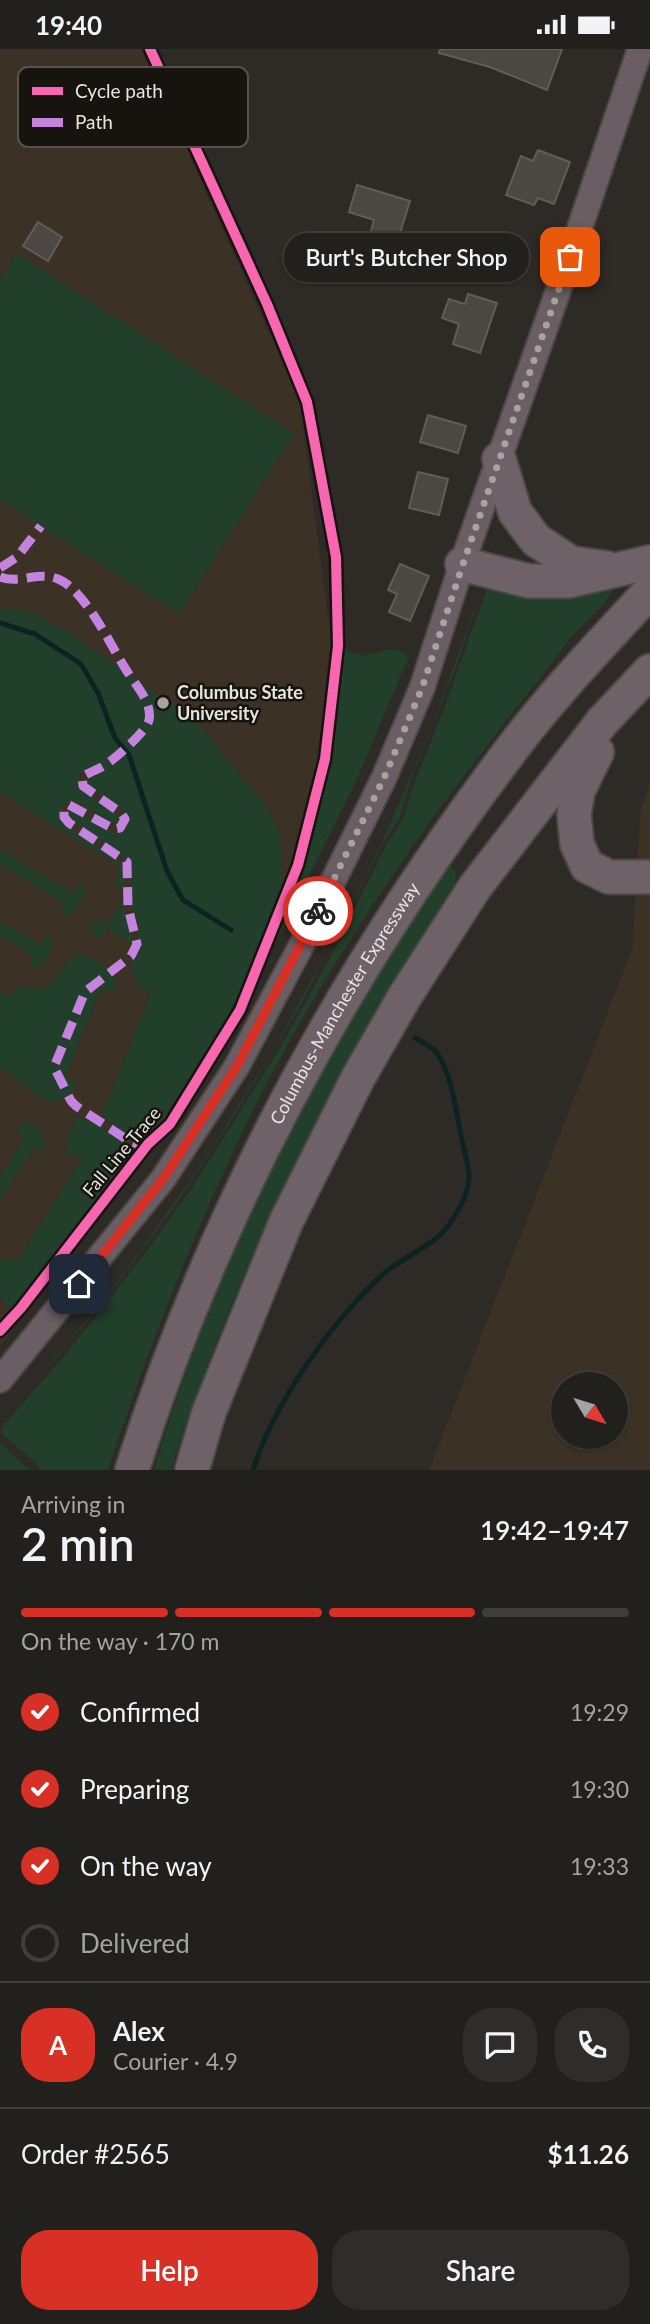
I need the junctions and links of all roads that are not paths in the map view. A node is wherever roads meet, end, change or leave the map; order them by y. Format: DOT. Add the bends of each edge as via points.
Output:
graph roads {
  1 [pos="640,49"];
  2 [pos="499,459"];
  3 [pos="650,562"];
  4 [pos="463,564"];
  5 [pos="617,569"];
  6 [pos="650,591"];
  7 [pos="643,679"];
  8 [pos="650,877"];
  9 [pos="0,1380"];
  10 [pos="132,1470"];
  11 [pos="192,1470"];
  1 -- 2 [label="main road"];
  2 -- 4 [label="main road"];
  2 -- 5 [label="highway" via="515,512 536,540 571,563"];
  3 -- 5 [label="highway"];
  4 -- 5 [label="highway" via="529,581 569,581"];
  4 -- 9 [label="main road" via="422,688 384,778 237,1066 163,1179"];
  6 -- 10 [label="highway, Columbus-Manchester Expressway" via="513,747 346,991 233,1206 155,1397"];
  7 -- 8 [label="highway" via="592,760 574,814 577,844 587,866 609,877"];
  7 -- 11 [label="highway" via="601,722 457,912 358,1078 286,1222 209,1412"];
}
